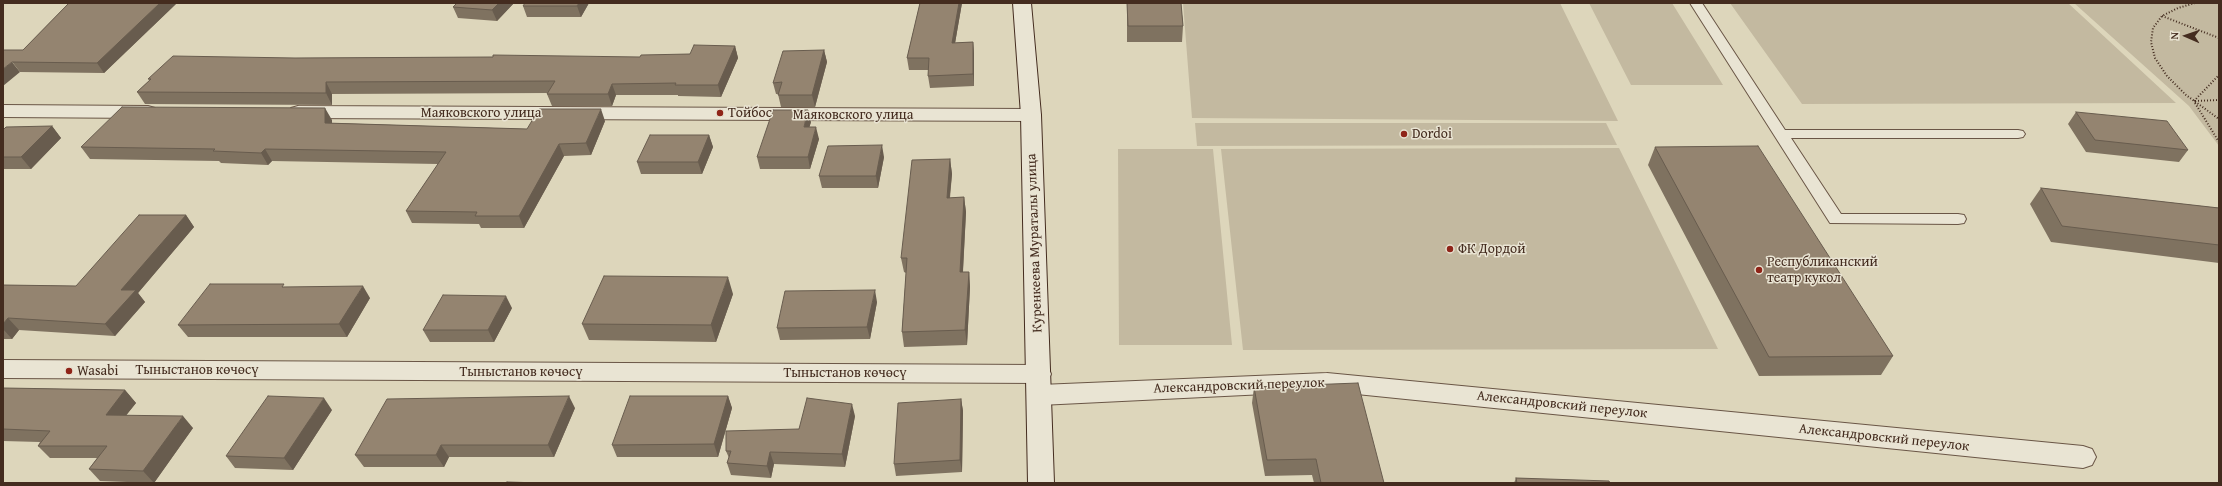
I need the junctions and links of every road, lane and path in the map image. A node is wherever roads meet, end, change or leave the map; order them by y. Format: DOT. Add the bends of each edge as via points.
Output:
graph roads {
  1 [pos="1022,3"];
  2 [pos="1696,3"];
  3 [pos="2195,3"];
  4 [pos="2162,16"];
  5 [pos="2219,38"];
  6 [pos="2219,75"];
  7 [pos="2219,100"];
  8 [pos="2194,101"];
  9 [pos="3,111"];
  10 [pos="162,112"];
  11 [pos="282,112"];
  12 [pos="1031,115"];
  13 [pos="2219,119"];
  14 [pos="1781,134"];
  15 [pos="2018,134"];
  16 [pos="2219,142"];
  17 [pos="1958,219"];
  18 [pos="3,369"];
  19 [pos="1040,385"];
  20 [pos="2082,457"];
  21 [pos="1041,483"];
  1 -- 12 [label="street, Куренкеева Мураталы улица"];
  2 -- 14 [label="lane"];
  3 -- 4 [label="path"];
  4 -- 5 [label="path"];
  4 -- 8 [label="path" via="2153,28 2151,42 2155,58 2167,76"];
  6 -- 8 [label="path"];
  7 -- 8 [label="path"];
  8 -- 13 [label="path"];
  8 -- 16 [label="path"];
  9 -- 10 [label="street"];
  11 -- 12 [label="street, Маяковского улица"];
  12 -- 19 [label="street, Куренкеева Мураталы улица"];
  14 -- 15 [label="lane"];
  14 -- 17 [label="lane" via="1836,219"];
  18 -- 19 [label="street, Тыныстанов көчөсү"];
  19 -- 20 [label="street, Александровский переулок" via="1326,382"];
  19 -- 21 [label="street, Куренкеева Мураталы улица"];
}
